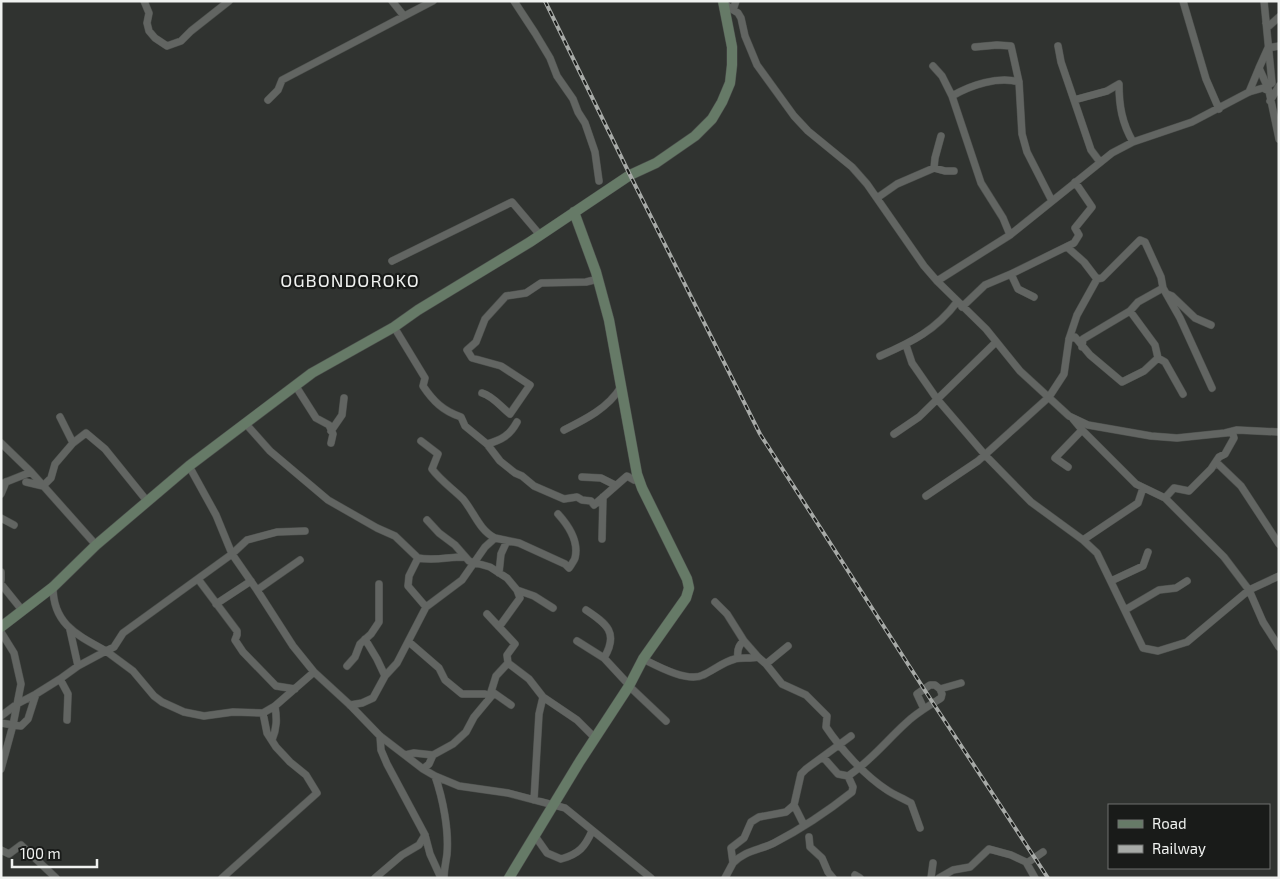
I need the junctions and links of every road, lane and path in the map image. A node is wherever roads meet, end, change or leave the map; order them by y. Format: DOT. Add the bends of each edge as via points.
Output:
graph roads {
  1 [pos="144,1"];
  2 [pos="229,1"];
  3 [pos="392,1"];
  4 [pos="433,1"];
  5 [pos="514,1"];
  6 [pos="736,1"];
  7 [pos="1183,1"];
  8 [pos="1264,1"];
  9 [pos="724,3"];
  10 [pos="734,10"];
  11 [pos="404,16"];
  12 [pos="1279,17"];
  13 [pos="1266,23"];
  14 [pos="1058,46"];
  15 [pos="1279,46"];
  16 [pos="975,47"];
  17 [pos="1268,48"];
  18 [pos="933,66"];
  19 [pos="1259,68"];
  20 [pos="1019,82"];
  21 [pos="1273,86"];
  22 [pos="1106,91"];
  23 [pos="1249,92"];
  24 [pos="952,96"];
  25 [pos="268,100"];
  26 [pos="1074,100"];
  27 [pos="1119,103"];
  28 [pos="1219,109"];
  29 [pos="942,136"];
  30 [pos="1279,139"];
  31 [pos="1133,142"];
  32 [pos="1100,162"];
  33 [pos="934,168"];
  34 [pos="954,171"];
  35 [pos="599,181"];
  36 [pos="1075,182"];
  37 [pos="877,198"];
  38 [pos="1052,201"];
  39 [pos="574,212"];
  40 [pos="540,235"];
  41 [pos="1010,235"];
  42 [pos="1067,247"];
  43 [pos="392,261"];
  44 [pos="1012,274"];
  45 [pos="598,279"];
  46 [pos="1097,279"];
  47 [pos="937,281"];
  48 [pos="1165,291"];
  49 [pos="1034,297"];
  50 [pos="960,304"];
  51 [pos="1130,311"];
  52 [pos="1211,325"];
  53 [pos="394,327"];
  54 [pos="1069,339"];
  55 [pos="996,342"];
  56 [pos="906,345"];
  57 [pos="1082,347"];
  58 [pos="880,356"];
  59 [pos="1158,358"];
  60 [pos="295,385"];
  61 [pos="621,386"];
  62 [pos="1212,388"];
  63 [pos="482,393"];
  64 [pos="1183,394"];
  65 [pos="1049,397"];
  66 [pos="344,398"];
  67 [pos="937,399"];
  68 [pos="60,417"];
  69 [pos="1073,419"];
  70 [pos="518,422"];
  71 [pos="245,423"];
  72 [pos="564,430"];
  73 [pos="1082,430"];
  74 [pos="331,431"];
  75 [pos="1232,432"];
  76 [pos="1279,432"];
  77 [pos="894,434"];
  78 [pos="421,440"];
  79 [pos="1,443"];
  80 [pos="74,443"];
  81 [pos="330,443"];
  82 [pos="487,444"];
  83 [pos="985,455"];
  84 [pos="1216,462"];
  85 [pos="189,466"];
  86 [pos="1068,467"];
  87 [pos="31,472"];
  88 [pos="637,474"];
  89 [pos="582,476"];
  90 [pos="26,482"];
  91 [pos="4,483"];
  92 [pos="615,485"];
  93 [pos="43,486"];
  94 [pos="1143,488"];
  95 [pos="1,494"];
  96 [pos="926,496"];
  97 [pos="603,497"];
  98 [pos="1165,498"];
  99 [pos="147,501"];
  100 [pos="558,514"];
  101 [pos="1,518"];
  102 [pos="427,520"];
  103 [pos="14,525"];
  104 [pos="305,531"];
  105 [pos="495,538"];
  106 [pos="602,539"];
  107 [pos="1083,540"];
  108 [pos="507,541"];
  109 [pos="1279,544"];
  110 [pos="96,545"];
  111 [pos="1148,552"];
  112 [pos="232,554"];
  113 [pos="464,557"];
  114 [pos="418,558"];
  115 [pos="300,560"];
  116 [pos="475,562"];
  117 [pos="1,572"];
  118 [pos="499,573"];
  119 [pos="1279,576"];
  120 [pos="198,579"];
  121 [pos="1,580"];
  122 [pos="251,581"];
  123 [pos="1110,581"];
  124 [pos="1187,581"];
  125 [pos="1,584"];
  126 [pos="379,584"];
  127 [pos="53,587"];
  128 [pos="257,590"];
  129 [pos="517,590"];
  130 [pos="1249,590"];
  131 [pos="715,602"];
  132 [pos="216,604"];
  133 [pos="426,608"];
  134 [pos="553,608"];
  135 [pos="22,610"];
  136 [pos="586,610"];
  137 [pos="1125,610"];
  138 [pos="487,614"];
  139 [pos="1,627"];
  140 [pos="499,627"];
  141 [pos="70,630"];
  142 [pos="1,632"];
  143 [pos="366,639"];
  144 [pos="744,641"];
  145 [pos="409,642"];
  146 [pos="577,642"];
  147 [pos="788,646"];
  148 [pos="1279,647"];
  149 [pos="106,651"];
  150 [pos="758,657"];
  151 [pos="604,658"];
  152 [pos="738,658"];
  153 [pos="643,659"];
  154 [pos="508,662"];
  155 [pos="766,664"];
  156 [pos="78,666"];
  157 [pos="347,666"];
  158 [pos="314,672"];
  159 [pos="384,676"];
  160 [pos="60,680"];
  161 [pos="961,683"];
  162 [pos="629,686"];
  163 [pos="295,689"];
  164 [pos="940,689"];
  165 [pos="36,694"];
  166 [pos="492,694"];
  167 [pos="543,696"];
  168 [pos="17,704"];
  169 [pos="350,705"];
  170 [pos="511,705"];
  171 [pos="275,706"];
  172 [pos="924,709"];
  173 [pos="263,713"];
  174 [pos="1,716"];
  175 [pos="277,718"];
  176 [pos="67,720"];
  177 [pos="666,721"];
  178 [pos="1,723"];
  179 [pos="12,725"];
  180 [pos="380,736"];
  181 [pos="851,736"];
  182 [pos="595,738"];
  183 [pos="272,740"];
  184 [pos="839,745"];
  185 [pos="405,755"];
  186 [pos="434,755"];
  187 [pos="823,757"];
  188 [pos="861,767"];
  189 [pos="1,769"];
  190 [pos="423,769"];
  191 [pos="435,776"];
  192 [pos="848,776"];
  193 [pos="534,800"];
  194 [pos="794,804"];
  195 [pos="554,806"];
  196 [pos="804,824"];
  197 [pos="920,828"];
  198 [pos="592,830"];
  199 [pos="426,835"];
  200 [pos="535,836"];
  201 [pos="809,837"];
  202 [pos="1,850"];
  203 [pos="1044,852"];
  204 [pos="733,863"];
  205 [pos="1027,863"];
  206 [pos="933,864"];
  207 [pos="56,878"];
  208 [pos="222,878"];
  209 [pos="375,878"];
  210 [pos="443,878"];
  211 [pos="509,878"];
  212 [pos="651,878"];
  213 [pos="725,878"];
  214 [pos="833,878"];
  215 [pos="931,878"];
  216 [pos="939,878"];
  217 [pos="1035,878"];
  1 -- 2 [label="street" via="149,13 149,31 167,46 182,41"];
  3 -- 11 [label="street"];
  4 -- 11 [label="street"];
  5 -- 35 [label="street" via="573,99 595,152"];
  6 -- 10 [label="street"];
  7 -- 28 [label="street" via="1206,79"];
  8 -- 13 [label="street"];
  9 -- 10 [label="street"];
  9 -- 39 [label="main road" via="732,65 730,83 712,119 695,136 656,163 630,175"];
  10 -- 37 [label="street" via="741,18 757,65 794,116 852,167"];
  11 -- 25 [label="street" via="282,80"];
  12 -- 13 [label="street" via="1269,26"];
  13 -- 17 [label="street"];
  14 -- 26 [label="street"];
  15 -- 17 [label="street"];
  16 -- 20 [label="street" via="1010,46"];
  17 -- 19 [label="street"];
  17 -- 21 [label="street"];
  18 -- 24 [label="street"];
  19 -- 21 [label="street"];
  19 -- 23 [label="street"];
  20 -- 24 [label="street" via="1008,79 981,84"];
  20 -- 38 [label="street" via="1022,134 1027,152"];
  21 -- 23 [label="street"];
  21 -- 30 [label="street" via="1270,101"];
  22 -- 26 [label="street"];
  22 -- 27 [label="street"];
  22 -- 27 [label="street" via="1120,84"];
  23 -- 28 [label="street"];
  24 -- 41 [label="street" via="981,183"];
  26 -- 32 [label="street" via="1091,150"];
  27 -- 31 [label="street" via="1120,115"];
  28 -- 31 [label="street"];
  29 -- 33 [label="street"];
  31 -- 32 [label="street"];
  32 -- 36 [label="street"];
  33 -- 34 [label="street"];
  33 -- 37 [label="street" via="897,184"];
  36 -- 38 [label="street"];
  36 -- 42 [label="street" via="1092,207 1075,228 1079,235 1074,243"];
  37 -- 47 [label="street"];
  38 -- 41 [label="street"];
  39 -- 40 [label="main road"];
  39 -- 45 [label="main road"];
  40 -- 43 [label="street" via="512,202"];
  40 -- 53 [label="main road"];
  41 -- 47 [label="street"];
  42 -- 44 [label="street"];
  42 -- 46 [label="street"];
  44 -- 49 [label="street" via="1018,290"];
  44 -- 50 [label="street" via="984,285"];
  45 -- 61 [label="main road"];
  45 -- 63 [label="street" via="541,283 526,292 506,296 485,319 476,342 467,350 472,358 501,366 530,385 510,414 488,394"];
  46 -- 48 [label="street" via="1102,278 1140,240 1153,257"];
  46 -- 54 [label="street" via="1077,315"];
  47 -- 50 [label="street"];
  48 -- 51 [label="street" via="1138,302"];
  48 -- 52 [label="street" via="1195,318"];
  48 -- 62 [label="street"];
  50 -- 55 [label="street"];
  50 -- 56 [label="street"];
  51 -- 57 [label="street" via="1083,340"];
  51 -- 59 [label="street" via="1155,345"];
  53 -- 60 [label="main road"];
  53 -- 82 [label="street" via="425,378 423,386 430,395 443,408 461,417 465,426"];
  54 -- 57 [label="street" via="1075,337"];
  54 -- 65 [label="street" via="1064,374"];
  55 -- 65 [label="street"];
  55 -- 67 [label="street"];
  56 -- 58 [label="street"];
  56 -- 67 [label="street" via="912,363"];
  57 -- 59 [label="street" via="1122,382 1144,371"];
  59 -- 64 [label="street" via="1165,362"];
  60 -- 71 [label="main road"];
  60 -- 74 [label="street" via="316,418 329,425"];
  61 -- 72 [label="street" via="609,403"];
  61 -- 88 [label="main road"];
  65 -- 69 [label="street"];
  65 -- 83 [label="street"];
  66 -- 74 [label="street" via="342,414"];
  67 -- 77 [label="street"];
  67 -- 83 [label="street"];
  68 -- 80 [label="street"];
  69 -- 73 [label="street"];
  69 -- 75 [label="street" via="1151,436 1177,438"];
  70 -- 82 [label="street" via="512,432 501,440"];
  71 -- 85 [label="main road"];
  71 -- 114 [label="street" via="270,451 328,500 396,536"];
  73 -- 86 [label="street" via="1055,458"];
  73 -- 94 [label="street"];
  74 -- 81 [label="street"];
  75 -- 76 [label="street"];
  75 -- 84 [label="street" via="1234,438"];
  78 -- 105 [label="street" via="438,454 432,469 462,498 488,535"];
  79 -- 87 [label="street"];
  80 -- 93 [label="street" via="55,464 51,478"];
  80 -- 99 [label="street" via="86,433 105,449"];
  82 -- 97 [label="street" via="500,461 534,486 564,499 577,497 594,505"];
  83 -- 96 [label="street"];
  83 -- 107 [label="street" via="1031,502"];
  84 -- 98 [label="street" via="1189,491 1174,488"];
  84 -- 109 [label="street" via="1241,486"];
  85 -- 99 [label="main road"];
  85 -- 112 [label="street" via="216,515"];
  87 -- 91 [label="street"];
  87 -- 93 [label="street"];
  88 -- 92 [label="street" via="634,480 626,476"];
  88 -- 153 [label="main road" via="679,560 689,588 686,598"];
  89 -- 92 [label="street" via="601,478"];
  90 -- 93 [label="street"];
  91 -- 95 [label="street"];
  92 -- 97 [label="street"];
  93 -- 110 [label="street"];
  94 -- 98 [label="street"];
  94 -- 107 [label="street" via="1138,503"];
  97 -- 106 [label="street"];
  98 -- 130 [label="street" via="1224,557"];
  99 -- 110 [label="main road"];
  100 -- 108 [label="street" via="573,536 575,558 569,568 519,543"];
  101 -- 103 [label="street"];
  102 -- 113 [label="street"];
  104 -- 112 [label="street" via="277,532 247,540"];
  105 -- 108 [label="street"];
  105 -- 116 [label="street" via="485,546"];
  107 -- 123 [label="street" via="1097,553"];
  108 -- 118 [label="street" via="501,554"];
  110 -- 127 [label="main road"];
  111 -- 123 [label="street" via="1142,566"];
  112 -- 120 [label="street"];
  112 -- 122 [label="street"];
  113 -- 114 [label="street" via="431,561"];
  113 -- 116 [label="street"];
  114 -- 133 [label="street" via="408,586"];
  115 -- 128 [label="street"];
  116 -- 118 [label="street"];
  116 -- 133 [label="street" via="462,580"];
  117 -- 121 [label="street"];
  118 -- 129 [label="street"];
  119 -- 130 [label="street"];
  120 -- 132 [label="street"];
  120 -- 149 [label="street" via="123,633 114,647"];
  122 -- 128 [label="street"];
  122 -- 132 [label="street"];
  123 -- 137 [label="street"];
  124 -- 137 [label="street" via="1176,588 1159,590"];
  125 -- 135 [label="street"];
  126 -- 143 [label="street" via="379,622"];
  127 -- 135 [label="main road"];
  127 -- 141 [label="street" via="56,611"];
  128 -- 158 [label="street" via="292,646"];
  129 -- 134 [label="street"];
  129 -- 140 [label="street" via="520,598"];
  130 -- 137 [label="street" via="1187,642 1158,651 1143,648"];
  130 -- 148 [label="street" via="1263,622"];
  131 -- 144 [label="street"];
  132 -- 163 [label="street" via="237,631 234,640 243,652 276,686"];
  133 -- 145 [label="street"];
  135 -- 139 [label="main road"];
  136 -- 151 [label="street" via="602,621 610,633 612,645"];
  138 -- 140 [label="street"];
  140 -- 154 [label="street" via="515,644 507,655"];
  141 -- 149 [label="street"];
  141 -- 156 [label="street"];
  142 -- 168 [label="street" via="14,653 21,684"];
  143 -- 157 [label="street"];
  143 -- 159 [label="street"];
  144 -- 150 [label="street"];
  144 -- 152 [label="street" via="737,651"];
  145 -- 159 [label="street" via="397,663"];
  145 -- 166 [label="street" via="462,694"];
  146 -- 151 [label="street"];
  147 -- 155 [label="street"];
  149 -- 156 [label="street"];
  149 -- 173 [label="street" via="133,671 154,696 173,708 204,716 233,712"];
  150 -- 152 [label="street"];
  150 -- 155 [label="street"];
  151 -- 162 [label="street"];
  152 -- 153 [label="street" via="701,676 676,674"];
  153 -- 162 [label="main road"];
  154 -- 166 [label="street" via="496,676"];
  154 -- 167 [label="street" via="530,679"];
  155 -- 184 [label="street" via="782,684 806,695 827,716 826,727"];
  156 -- 160 [label="street"];
  158 -- 163 [label="street"];
  158 -- 169 [label="street"];
  159 -- 169 [label="street" via="373,698"];
  160 -- 165 [label="street"];
  160 -- 176 [label="street" via="68,694"];
  161 -- 164 [label="street"];
  162 -- 177 [label="street"];
  162 -- 182 [label="main road"];
  163 -- 171 [label="street"];
  164 -- 172 [label="street" via="941,698"];
  164 -- 172 [label="street" via="930,685 917,694"];
  165 -- 168 [label="street"];
  165 -- 179 [label="street" via="28,719 21,726"];
  166 -- 170 [label="street"];
  166 -- 186 [label="street" via="466,732"];
  167 -- 182 [label="street" via="577,720"];
  167 -- 193 [label="street" via="538,714"];
  168 -- 174 [label="street"];
  168 -- 179 [label="street"];
  169 -- 180 [label="street"];
  171 -- 173 [label="street"];
  171 -- 175 [label="street"];
  172 -- 188 [label="street"];
  173 -- 175 [label="street"];
  173 -- 183 [label="street" via="267,733"];
  175 -- 183 [label="street"];
  178 -- 179 [label="street"];
  179 -- 189 [label="street"];
  180 -- 185 [label="street"];
  180 -- 199 [label="street" via="387,764"];
  181 -- 184 [label="street"];
  182 -- 195 [label="main road"];
  183 -- 208 [label="street" via="306,775 317,793"];
  184 -- 187 [label="street"];
  184 -- 188 [label="street"];
  185 -- 186 [label="street"];
  185 -- 190 [label="street"];
  186 -- 190 [label="street"];
  187 -- 192 [label="street" via="838,774"];
  187 -- 194 [label="street" via="801,774"];
  188 -- 192 [label="street"];
  188 -- 197 [label="street" via="886,789 911,802"];
  190 -- 191 [label="street"];
  191 -- 193 [label="street" via="459,786"];
  191 -- 210 [label="street" via="443,801 445,823 447,854"];
  192 -- 196 [label="street" via="852,792"];
  193 -- 195 [label="street"];
  194 -- 196 [label="street"];
  194 -- 204 [label="street" via="786,812 751,822 744,838 731,848"];
  195 -- 198 [label="street" via="570,811"];
  195 -- 200 [label="main road"];
  196 -- 204 [label="street" via="773,843 740,856"];
  198 -- 200 [label="street" via="586,845 572,856 561,859 547,852"];
  198 -- 212 [label="street"];
  199 -- 209 [label="street" via="419,845"];
  199 -- 210 [label="street" via="430,854"];
  200 -- 211 [label="main road"];
  201 -- 214 [label="street" via="810,847 822,858"];
  202 -- 207 [label="street" via="9,854 21,845"];
  203 -- 205 [label="street"];
  204 -- 213 [label="street"];
  205 -- 216 [label="street" via="990,849 970,867 953,870"];
  205 -- 217 [label="street"];
  206 -- 215 [label="street"];
}
